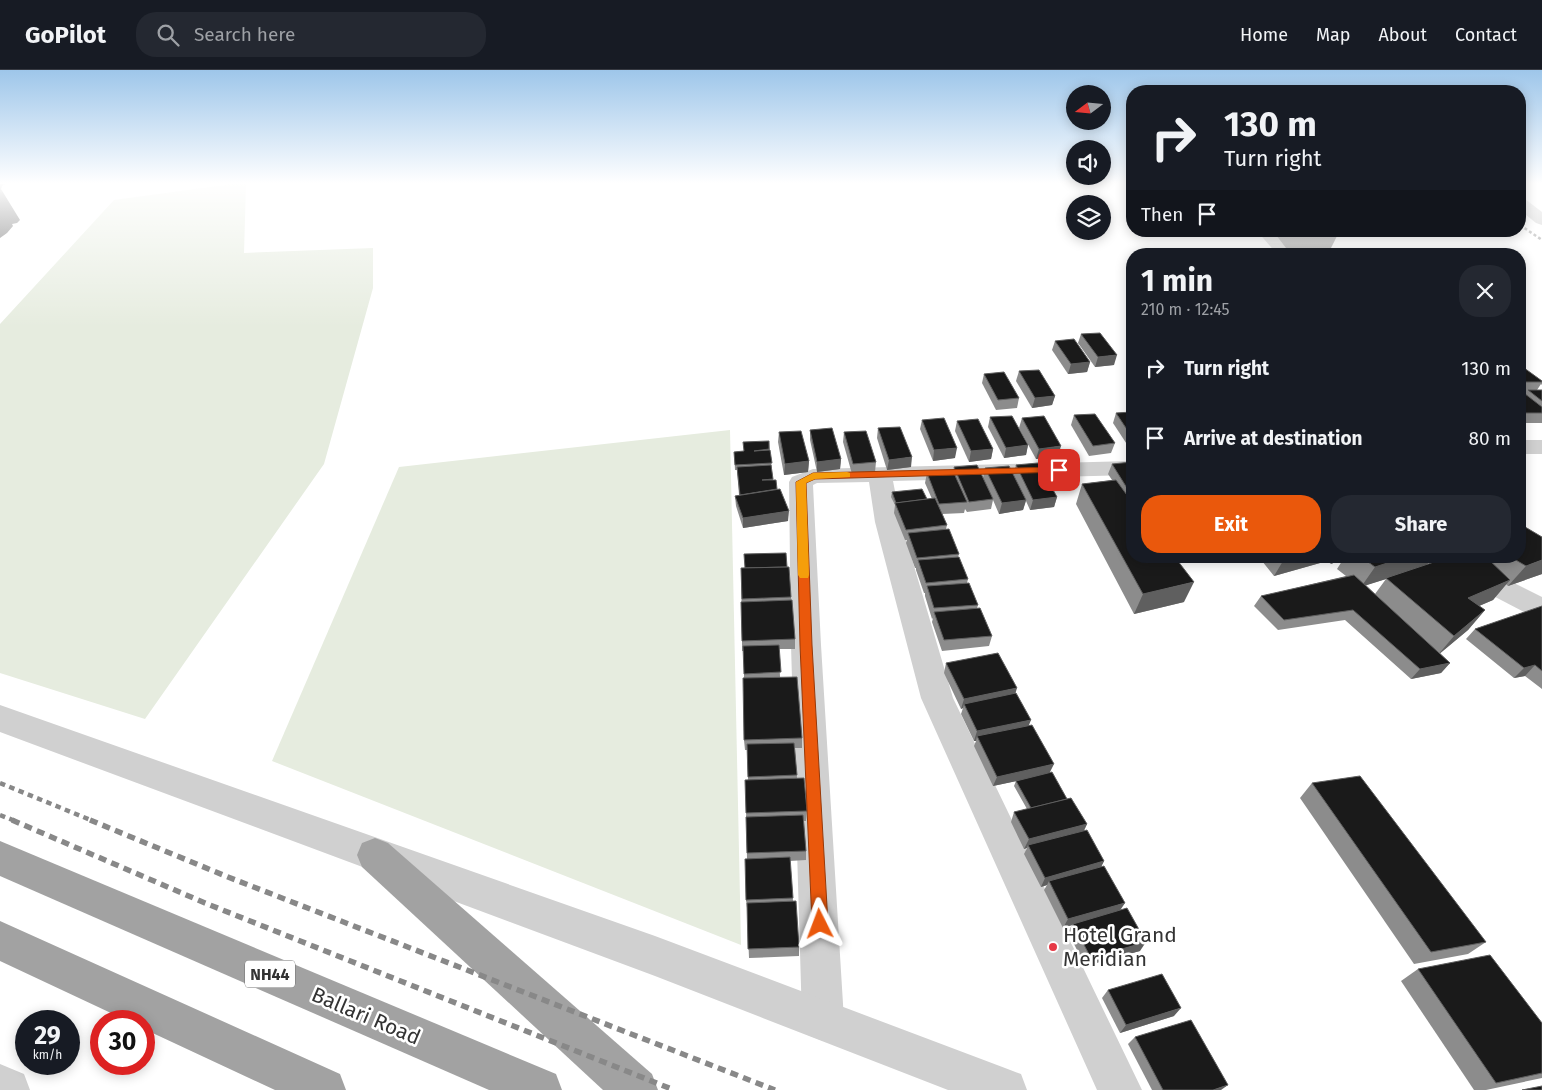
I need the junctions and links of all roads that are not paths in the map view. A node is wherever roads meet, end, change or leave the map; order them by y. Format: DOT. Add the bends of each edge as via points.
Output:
graph roads {
  1 [pos="1270,237"];
  2 [pos="1281,248"];
  3 [pos="1526,447"];
  4 [pos="1542,447"];
  5 [pos="1126,468"];
  6 [pos="880,474"];
  7 [pos="1451,563"];
  8 [pos="1542,609"];
  9 [pos="0,718"];
  10 [pos="375,855"];
  11 [pos="0,858"];
  12 [pos="0,941"];
  13 [pos="823,1020"];
  14 [pos="0,1086"];
  15 [pos="8,1090"];
  16 [pos="324,1090"];
  17 [pos="540,1090"];
  18 [pos="636,1090"];
  19 [pos="1005,1090"];
  20 [pos="1120,1090"];
  1 -- 2 [label="street"];
  3 -- 4 [label="street"];
  5 -- 6 [label="street"];
  6 -- 13 [label="street" via="813,476 801,482"];
  6 -- 20 [label="street" via="888,522 938,698"];
  7 -- 8 [label="street"];
  9 -- 10 [label="street"];
  10 -- 13 [label="street"];
  10 -- 18 [label="highway"];
  11 -- 17 [label="highway, Ballari Road / NH44"];
  12 -- 16 [label="highway"];
  13 -- 19 [label="street"];
  14 -- 15 [label="street"];
}
